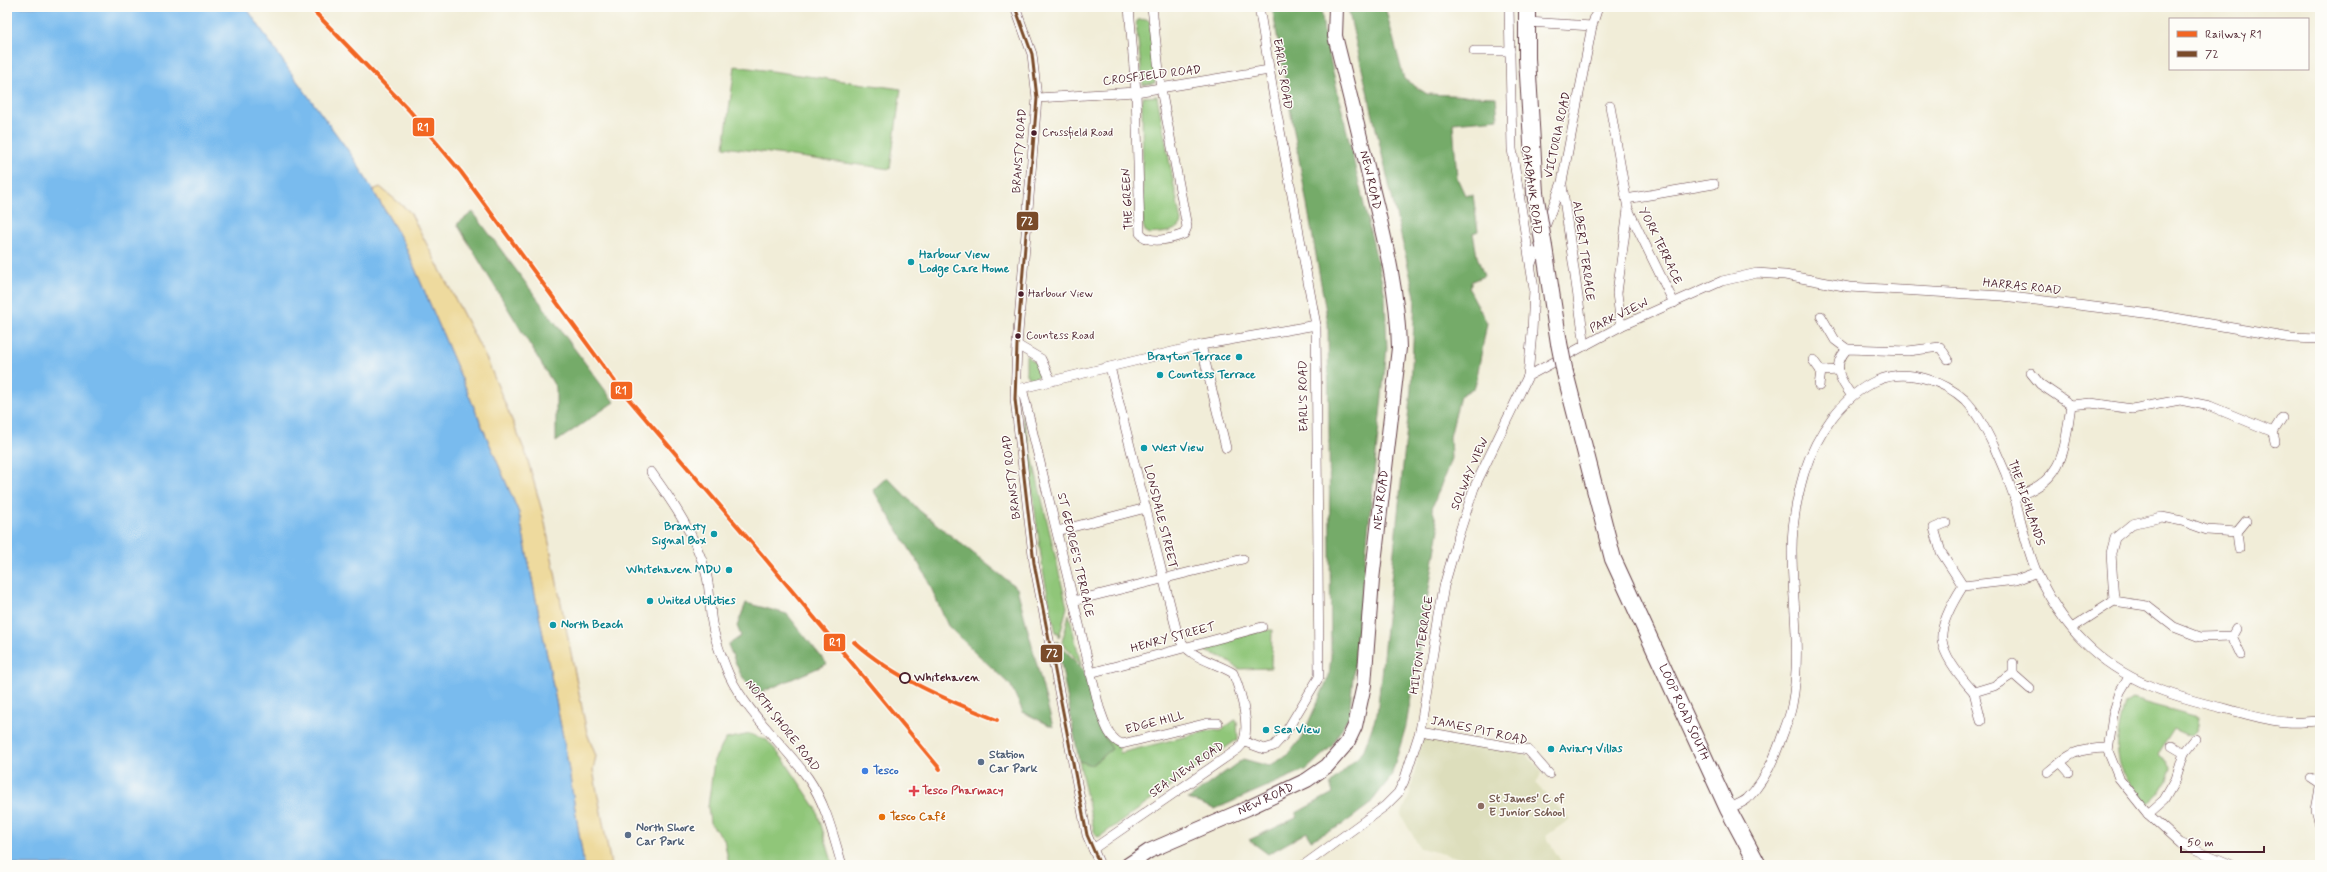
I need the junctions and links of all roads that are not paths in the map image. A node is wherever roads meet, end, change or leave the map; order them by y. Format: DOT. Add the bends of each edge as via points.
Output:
graph roads {
  1 [pos="1015,7"];
  2 [pos="1129,7"];
  3 [pos="1152,7"];
  4 [pos="1260,7"];
  5 [pos="1336,7"];
  6 [pos="1509,7"];
  7 [pos="1598,7"];
  8 [pos="1527,14"];
  9 [pos="1592,26"];
  10 [pos="1510,50"];
  11 [pos="1474,51"];
  12 [pos="1269,70"];
  13 [pos="1161,89"];
  14 [pos="1136,92"];
  15 [pos="1037,98"];
  16 [pos="1610,106"];
  17 [pos="1562,182"];
  18 [pos="1714,184"];
  19 [pos="1627,204"];
  20 [pos="1531,265"];
  21 [pos="1722,281"];
  22 [pos="1674,303"];
  23 [pos="1821,316"];
  24 [pos="1316,325"];
  25 [pos="1621,326"];
  26 [pos="2320,339"];
  27 [pos="1017,345"];
  28 [pos="1201,345"];
  29 [pos="1585,346"];
  30 [pos="1847,349"];
  31 [pos="1948,359"];
  32 [pos="1813,360"];
  33 [pos="1110,367"];
  34 [pos="1838,370"];
  35 [pos="1822,371"];
  36 [pos="2031,373"];
  37 [pos="1528,376"];
  38 [pos="1051,381"];
  39 [pos="1819,386"];
  40 [pos="1019,389"];
  41 [pos="1852,396"];
  42 [pos="2071,405"];
  43 [pos="2282,418"];
  44 [pos="2273,432"];
  45 [pos="2275,442"];
  46 [pos="1226,448"];
  47 [pos="651,472"];
  48 [pos="2014,498"];
  49 [pos="1146,508"];
  50 [pos="2246,521"];
  51 [pos="1925,523"];
  52 [pos="1946,524"];
  53 [pos="1934,528"];
  54 [pos="1057,531"];
  55 [pos="2237,532"];
  56 [pos="2239,549"];
  57 [pos="1243,559"];
  58 [pos="2037,572"];
  59 [pos="1164,579"];
  60 [pos="1444,586"];
  61 [pos="1963,586"];
  62 [pos="1073,601"];
  63 [pos="2114,601"];
  64 [pos="1262,627"];
  65 [pos="2072,628"];
  66 [pos="1184,648"];
  67 [pos="2241,655"];
  68 [pos="2013,663"];
  69 [pos="1090,673"];
  70 [pos="2013,674"];
  71 [pos="2129,677"];
  72 [pos="2030,689"];
  73 [pos="1974,692"];
  74 [pos="1981,721"];
  75 [pos="2320,721"];
  76 [pos="1218,722"];
  77 [pos="1107,727"];
  78 [pos="1420,731"];
  79 [pos="2195,739"];
  80 [pos="1245,742"];
  81 [pos="2172,746"];
  82 [pos="2108,748"];
  83 [pos="2184,753"];
  84 [pos="2060,762"];
  85 [pos="2048,772"];
  86 [pos="2069,772"];
  87 [pos="1549,774"];
  88 [pos="2311,778"];
  89 [pos="2320,784"];
  90 [pos="2320,788"];
  91 [pos="1728,809"];
  92 [pos="2148,814"];
  93 [pos="2320,825"];
  94 [pos="1093,849"];
  95 [pos="842,865"];
  96 [pos="1100,865"];
  97 [pos="1128,865"];
  98 [pos="1304,865"];
  99 [pos="1758,865"];
  100 [pos="2232,865"];
  1 -- 15 [label="street, BRANSTY ROAD" via="1032,54"];
  2 -- 14 [label="street, THE GREEN"];
  3 -- 13 [label="street, THE GREEN"];
  4 -- 12 [label="street, EARL'S ROAD"];
  5 -- 97 [label="main road, NEW ROAD" via="1335,36 1396,293 1399,348 1372,580 1364,686 1356,726 1338,754 1327,766 1307,780 1149,851"];
  6 -- 10 [label="street, OAKBANK ROAD"];
  7 -- 9 [label="street, VICTORIA ROAD"];
  8 -- 9 [label="street"];
  8 -- 91 [label="highway, LOOP ROAD SOUTH, bridge" via="1535,193 1565,373 1613,559"];
  9 -- 17 [label="street, VICTORIA ROAD"];
  10 -- 11 [label="street"];
  10 -- 20 [label="street, OAKBANK ROAD" via="1512,149"];
  12 -- 13 [label="street, CROSFIELD ROAD"];
  12 -- 24 [label="street, EARL'S ROAD"];
  13 -- 14 [label="street, CROSFIELD ROAD"];
  13 -- 14 [label="street, THE GREEN" via="1187,227 1184,234 1150,241 1144,239 1140,233"];
  14 -- 15 [label="street, CROSFIELD ROAD"];
  15 -- 27 [label="street, BRANSTY ROAD"];
  16 -- 19 [label="street"];
  17 -- 20 [label="street, VICTORIA ROAD"];
  17 -- 29 [label="street, ALBERT TERRACE"];
  18 -- 19 [label="street"];
  19 -- 22 [label="street, YORK TERRACE"];
  19 -- 25 [label="street" via="1617,293"];
  20 -- 37 [label="street, OAKBANK ROAD" via="1534,289"];
  21 -- 22 [label="street, PARK VIEW"];
  21 -- 26 [label="street, HARRAS ROAD" via="1739,275 1768,273 1849,287 2011,297 2152,314 2291,338"];
  22 -- 25 [label="street, PARK VIEW"];
  23 -- 30 [label="street" via="1836,340"];
  24 -- 28 [label="street"];
  24 -- 80 [label="street, EARL'S ROAD" via="1319,677 1284,735 1274,746 1264,749"];
  25 -- 29 [label="street, PARK VIEW"];
  27 -- 38 [label="street" via="1041,358"];
  27 -- 40 [label="street, BRANSTY ROAD"];
  28 -- 33 [label="street"];
  28 -- 46 [label="street"];
  29 -- 37 [label="street, PARK VIEW"];
  30 -- 31 [label="street" via="1908,351 1943,344"];
  30 -- 34 [label="street" via="1840,357"];
  32 -- 35 [label="street"];
  33 -- 38 [label="street"];
  33 -- 49 [label="street, LONSDALE STREET"];
  34 -- 35 [label="street"];
  34 -- 41 [label="street"];
  35 -- 39 [label="street"];
  36 -- 42 [label="street" via="2038,385"];
  37 -- 60 [label="street, SOLWAY VIEW" via="1474,488"];
  38 -- 40 [label="street"];
  40 -- 54 [label="street, ST GEORGE'S TERRACE"];
  40 -- 94 [label="street, BRANSTY ROAD" via="1034,563 1087,835"];
  41 -- 48 [label="street, THE HIGHLANDS" via="1867,385 1902,375 1921,377 1944,384 1966,401 1986,431"];
  41 -- 91 [label="street, THE HIGHLANDS" via="1830,421 1816,444 1805,472 1796,507 1792,547 1796,667 1792,706 1773,764 1746,800"];
  42 -- 44 [label="street" via="2091,404 2132,409 2180,400 2210,406"];
  42 -- 48 [label="street" via="2065,448 2052,476 2033,492"];
  43 -- 44 [label="street"];
  44 -- 45 [label="street"];
  47 -- 95 [label="street, NORTH SHORE ROAD" via="679,511 695,544 711,596 712,622 719,649 730,676 759,720 808,778 823,806"];
  48 -- 58 [label="street, THE HIGHLANDS"];
  49 -- 54 [label="street"];
  49 -- 59 [label="street, LONSDALE STREET"];
  50 -- 55 [label="street"];
  51 -- 53 [label="street"];
  52 -- 53 [label="street"];
  53 -- 61 [label="street" via="1941,552"];
  54 -- 62 [label="street, ST GEORGE'S TERRACE"];
  55 -- 56 [label="street"];
  55 -- 63 [label="street" via="2207,530 2162,517 2132,524 2115,538 2111,553"];
  57 -- 59 [label="street"];
  58 -- 61 [label="street" via="2016,580"];
  58 -- 65 [label="street, THE HIGHLANDS" via="2054,605"];
  59 -- 62 [label="street"];
  59 -- 66 [label="street, LONSDALE STREET" via="1178,636"];
  60 -- 78 [label="street, HILTON TERRACE"];
  61 -- 73 [label="street" via="1948,608 1942,640 1956,671"];
  62 -- 69 [label="street, ST GEORGE'S TERRACE"];
  63 -- 65 [label="street"];
  63 -- 67 [label="street" via="2147,606 2174,627 2200,637 2234,632"];
  64 -- 66 [label="street, HENRY STREET"];
  65 -- 71 [label="street, THE HIGHLANDS" via="2105,662"];
  66 -- 69 [label="street, HENRY STREET"];
  66 -- 80 [label="street" via="1203,660 1233,673 1244,711"];
  68 -- 70 [label="street"];
  69 -- 77 [label="street, ST GEORGE'S TERRACE"];
  70 -- 72 [label="street"];
  70 -- 73 [label="street" via="1994,686"];
  71 -- 75 [label="street, THE HIGHLANDS" via="2166,694 2190,701 2285,722"];
  71 -- 82 [label="street" via="2120,692 2113,714"];
  73 -- 74 [label="street"];
  76 -- 77 [label="street, EDGE HILL" via="1122,744 1114,739"];
  78 -- 87 [label="street, JAMES PIT ROAD" via="1528,750"];
  78 -- 98 [label="street, HILTON TERRACE" via="1398,793 1385,806"];
  79 -- 83 [label="street"];
  80 -- 94 [label="street, SEA VIEW ROAD"];
  81 -- 83 [label="street"];
  82 -- 84 [label="street" via="2072,752"];
  82 -- 92 [label="street" via="2119,778"];
  83 -- 92 [label="street" via="2176,779 2168,793"];
  84 -- 85 [label="street"];
  84 -- 86 [label="street"];
  88 -- 89 [label="street"];
  90 -- 93 [label="street" via="2316,810"];
  91 -- 99 [label="highway, LOOP ROAD SOUTH"];
  92 -- 100 [label="street" via="2180,843"];
  94 -- 96 [label="street, BRANSTY ROAD"];
}
